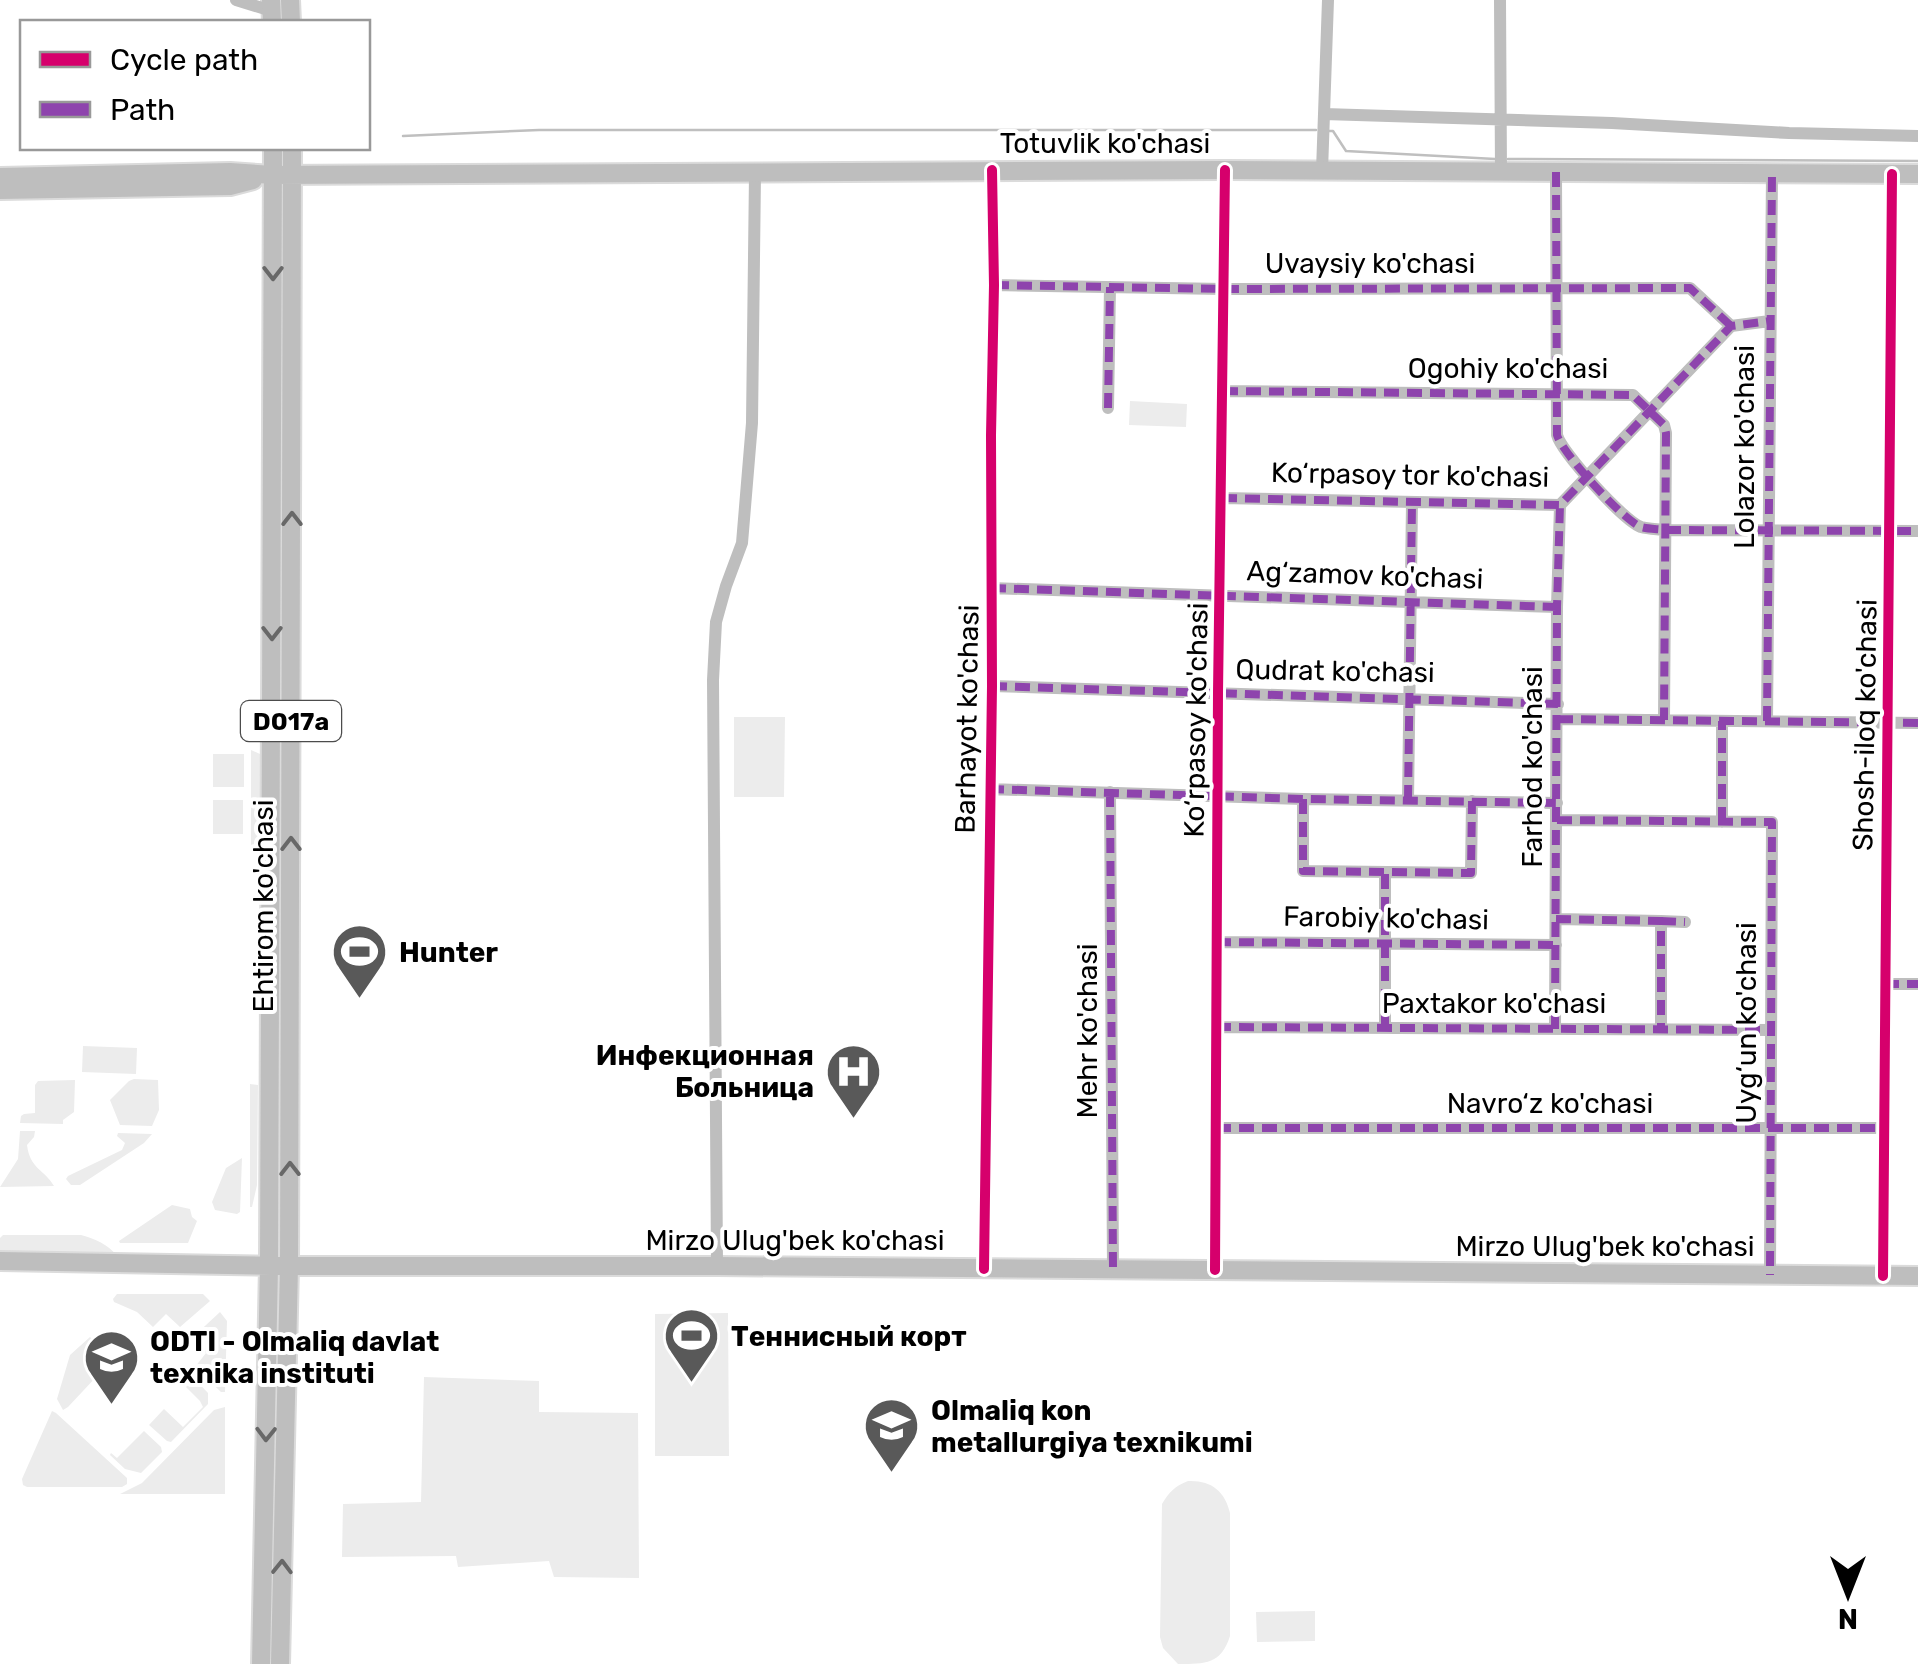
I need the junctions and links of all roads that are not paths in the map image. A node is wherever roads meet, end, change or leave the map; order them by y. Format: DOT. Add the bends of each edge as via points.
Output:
graph roads {
  1 [pos="236,0"];
  2 [pos="1328,0"];
  3 [pos="1500,0"];
  4 [pos="272,11"];
  5 [pos="1324,118"];
  6 [pos="1500,120"];
  7 [pos="1918,136"];
  8 [pos="273,150"];
  9 [pos="292,150"];
  10 [pos="1501,162"];
  11 [pos="992,170"];
  12 [pos="1225,170"];
  13 [pos="1322,171"];
  14 [pos="1556,172"];
  15 [pos="755,174"];
  16 [pos="1772,174"];
  17 [pos="1892,174"];
  18 [pos="1918,174"];
  19 [pos="273,175"];
  20 [pos="293,175"];
  21 [pos="0,177"];
  22 [pos="0,190"];
  23 [pos="994,286"];
  24 [pos="1110,287"];
  25 [pos="1555,288"];
  26 [pos="1224,289"];
  27 [pos="1770,321"];
  28 [pos="1731,326"];
  29 [pos="1223,391"];
  30 [pos="1555,394"];
  31 [pos="1108,408"];
  32 [pos="1650,410"];
  33 [pos="1586,477"];
  34 [pos="1222,498"];
  35 [pos="1412,503"];
  36 [pos="1560,505"];
  37 [pos="1665,530"];
  38 [pos="1769,530"];
  39 [pos="1889,531"];
  40 [pos="1918,531"];
  41 [pos="992,588"];
  42 [pos="1220,595"];
  43 [pos="1412,601"];
  44 [pos="1557,607"];
  45 [pos="992,686"];
  46 [pos="1218,693"];
  47 [pos="1408,698"];
  48 [pos="1558,704"];
  49 [pos="1558,720"];
  50 [pos="1664,720"];
  51 [pos="1722,720"];
  52 [pos="1767,721"];
  53 [pos="1888,722"];
  54 [pos="1918,723"];
  55 [pos="989,789"];
  56 [pos="1110,792"];
  57 [pos="1218,796"];
  58 [pos="1303,799"];
  59 [pos="1408,800"];
  60 [pos="1472,801"];
  61 [pos="1557,802"];
  62 [pos="1557,820"];
  63 [pos="1722,822"];
  64 [pos="1385,872"];
  65 [pos="1556,919"];
  66 [pos="1661,922"];
  67 [pos="1685,922"];
  68 [pos="1216,942"];
  69 [pos="1386,943"];
  70 [pos="1556,946"];
  71 [pos="1884,984"];
  72 [pos="1918,984"];
  73 [pos="1216,1027"];
  74 [pos="1385,1028"];
  75 [pos="1556,1029"];
  76 [pos="1661,1029"];
  77 [pos="1771,1030"];
  78 [pos="1216,1128"];
  79 [pos="1771,1128"];
  80 [pos="1884,1128"];
  81 [pos="0,1261"];
  82 [pos="269,1266"];
  83 [pos="289,1266"];
  84 [pos="717,1266"];
  85 [pos="984,1269"];
  86 [pos="1113,1270"];
  87 [pos="1215,1270"];
  88 [pos="1770,1275"];
  89 [pos="1884,1276"];
  90 [pos="1918,1276"];
  91 [pos="261,1664"];
  92 [pos="280,1664"];
  1 -- 4 [label="street"];
  2 -- 5 [label="street"];
  3 -- 6 [label="street"];
  5 -- 6 [label="street"];
  5 -- 13 [label="street"];
  6 -- 7 [label="street"];
  6 -- 10 [label="street"];
  8 -- 19 [label="main road, Ehtirom ko'chasi / D017a"];
  9 -- 20 [label="main road, Ehtirom ko'chasi / D017a"];
  10 -- 13 [label="main road, Totuvlik ko'chasi"];
  10 -- 14 [label="main road, Totuvlik ko'chasi"];
  11 -- 12 [label="main road, Totuvlik ko'chasi"];
  11 -- 15 [label="main road, Totuvlik ko'chasi"];
  11 -- 23 [label="street, Barhayot ko'chasi"];
  12 -- 13 [label="main road, Totuvlik ko'chasi"];
  12 -- 26 [label="street, Ko‘rpasoy ko'chasi"];
  14 -- 16 [label="main road, Totuvlik ko'chasi"];
  14 -- 25 [label="street"];
  15 -- 20 [label="main road, Totuvlik ko'chasi"];
  15 -- 84 [label="street" via="752,423 742,543 716,622 713,680"];
  16 -- 17 [label="main road, Totuvlik ko'chasi"];
  16 -- 27 [label="street, Lolazor ko'chasi"];
  17 -- 18 [label="main road, Totuvlik ko'chasi"];
  17 -- 39 [label="street, Shosh-iloq ko'chasi"];
  19 -- 20 [label="main road, Totuvlik ko'chasi"];
  19 -- 21 [label="main road"];
  19 -- 22 [label="main road" via="230,186"];
  19 -- 82 [label="main road, Ehtirom ko'chasi / D017a, one-way"];
  83 -- 20 [label="main road, Ehtirom ko'chasi / D017a, one-way"];
  23 -- 24 [label="street, Uvaysiy ko'chasi"];
  23 -- 41 [label="street, Barhayot ko'chasi"];
  24 -- 26 [label="street, Uvaysiy ko'chasi"];
  24 -- 31 [label="street"];
  25 -- 26 [label="street, Uvaysiy ko'chasi"];
  25 -- 28 [label="street, Uvaysiy ko'chasi" via="1690,288"];
  25 -- 30 [label="street"];
  26 -- 29 [label="street, Ko‘rpasoy ko'chasi"];
  27 -- 28 [label="street"];
  27 -- 38 [label="street, Lolazor ko'chasi"];
  28 -- 32 [label="street, Ko‘rpasoy tor ko'chasi"];
  29 -- 30 [label="street, Ogohiy ko'chasi"];
  29 -- 34 [label="street, Ko‘rpasoy ko'chasi"];
  30 -- 32 [label="street, Ogohiy ko'chasi" via="1633,394"];
  30 -- 33 [label="street" via="1560,446"];
  32 -- 33 [label="street, Ko‘rpasoy tor ko'chasi"];
  32 -- 37 [label="street" via="1666,433"];
  33 -- 36 [label="street, Ko‘rpasoy tor ko'chasi"];
  33 -- 37 [label="street" via="1642,527"];
  34 -- 35 [label="street, Ko‘rpasoy tor ko'chasi"];
  34 -- 42 [label="street, Ko‘rpasoy ko'chasi"];
  35 -- 36 [label="street, Ko‘rpasoy tor ko'chasi"];
  35 -- 43 [label="street"];
  36 -- 44 [label="street, Farhod ko'chasi"];
  37 -- 38 [label="street"];
  37 -- 50 [label="street"];
  38 -- 39 [label="street"];
  38 -- 52 [label="street, Lolazor ko'chasi"];
  39 -- 40 [label="street"];
  39 -- 53 [label="street, Shosh-iloq ko'chasi"];
  41 -- 42 [label="street, Ag‘zamov ko'chasi"];
  41 -- 45 [label="street, Barhayot ko'chasi"];
  42 -- 43 [label="street, Ag‘zamov ko'chasi"];
  42 -- 46 [label="street, Ko‘rpasoy ko'chasi"];
  43 -- 44 [label="street, Ag‘zamov ko'chasi"];
  43 -- 47 [label="street"];
  44 -- 48 [label="street, Farhod ko'chasi"];
  45 -- 46 [label="street, Qudrat ko'chasi"];
  45 -- 55 [label="street, Barhayot ko'chasi"];
  46 -- 47 [label="street, Qudrat ko'chasi"];
  46 -- 57 [label="street, Ko‘rpasoy ko'chasi"];
  47 -- 48 [label="street, Qudrat ko'chasi"];
  47 -- 59 [label="street"];
  48 -- 49 [label="street, Farhod ko'chasi"];
  49 -- 50 [label="street"];
  49 -- 61 [label="street, Farhod ko'chasi"];
  50 -- 51 [label="street"];
  51 -- 52 [label="street"];
  51 -- 63 [label="street"];
  52 -- 53 [label="street"];
  53 -- 54 [label="street"];
  53 -- 71 [label="street, Shosh-iloq ko'chasi"];
  55 -- 56 [label="street"];
  55 -- 85 [label="street, Barhayot ko'chasi"];
  56 -- 57 [label="street"];
  56 -- 86 [label="street, Mehr ko'chasi"];
  57 -- 58 [label="street"];
  57 -- 68 [label="street, Ko‘rpasoy ko'chasi"];
  58 -- 59 [label="street"];
  58 -- 64 [label="street" via="1303,871"];
  59 -- 60 [label="street"];
  60 -- 61 [label="street"];
  60 -- 64 [label="street" via="1471,873"];
  61 -- 62 [label="street, Farhod ko'chasi"];
  62 -- 63 [label="street, Uyg‘un ko'chasi"];
  62 -- 65 [label="street, Farhod ko'chasi"];
  63 -- 77 [label="street, Uyg‘un ko'chasi" via="1772,822"];
  64 -- 69 [label="street"];
  65 -- 66 [label="street"];
  65 -- 70 [label="street, Farhod ko'chasi"];
  66 -- 67 [label="street"];
  66 -- 76 [label="street"];
  68 -- 69 [label="street, Farobiy ko'chasi"];
  68 -- 73 [label="street, Ko‘rpasoy ko'chasi"];
  69 -- 70 [label="street, Farobiy ko'chasi"];
  69 -- 74 [label="street"];
  70 -- 75 [label="street, Farhod ko'chasi"];
  71 -- 72 [label="street"];
  71 -- 80 [label="street, Shosh-iloq ko'chasi"];
  73 -- 74 [label="street, Paxtakor ko'chasi"];
  73 -- 78 [label="street, Ko‘rpasoy ko'chasi"];
  74 -- 75 [label="street, Paxtakor ko'chasi"];
  75 -- 76 [label="street, Paxtakor ko'chasi"];
  76 -- 77 [label="street, Paxtakor ko'chasi"];
  77 -- 79 [label="street, Uyg‘un ko'chasi"];
  78 -- 79 [label="street, Navro‘z ko'chasi"];
  78 -- 87 [label="street, Ko‘rpasoy ko'chasi"];
  79 -- 80 [label="street, Navro‘z ko'chasi"];
  79 -- 88 [label="street, Uyg‘un ko'chasi"];
  80 -- 89 [label="street, Shosh-iloq ko'chasi"];
  81 -- 82 [label="main road, Mirzo Ulug'bek ko'chasi"];
  82 -- 83 [label="main road, Mirzo Ulug'bek ko'chasi"];
  82 -- 91 [label="main road, Ehtirom ko'chasi / D017a, one-way"];
  83 -- 84 [label="main road, Mirzo Ulug'bek ko'chasi"];
  92 -- 83 [label="main road, Ehtirom ko'chasi / D017a, one-way"];
  84 -- 85 [label="main road, Mirzo Ulug'bek ko'chasi"];
  85 -- 86 [label="main road, Mirzo Ulug'bek ko'chasi"];
  86 -- 87 [label="main road, Mirzo Ulug'bek ko'chasi"];
  87 -- 88 [label="main road, Mirzo Ulug'bek ko'chasi"];
  88 -- 89 [label="main road, Mirzo Ulug'bek ko'chasi"];
  89 -- 90 [label="main road, Mirzo Ulug'bek ko'chasi"];
}
